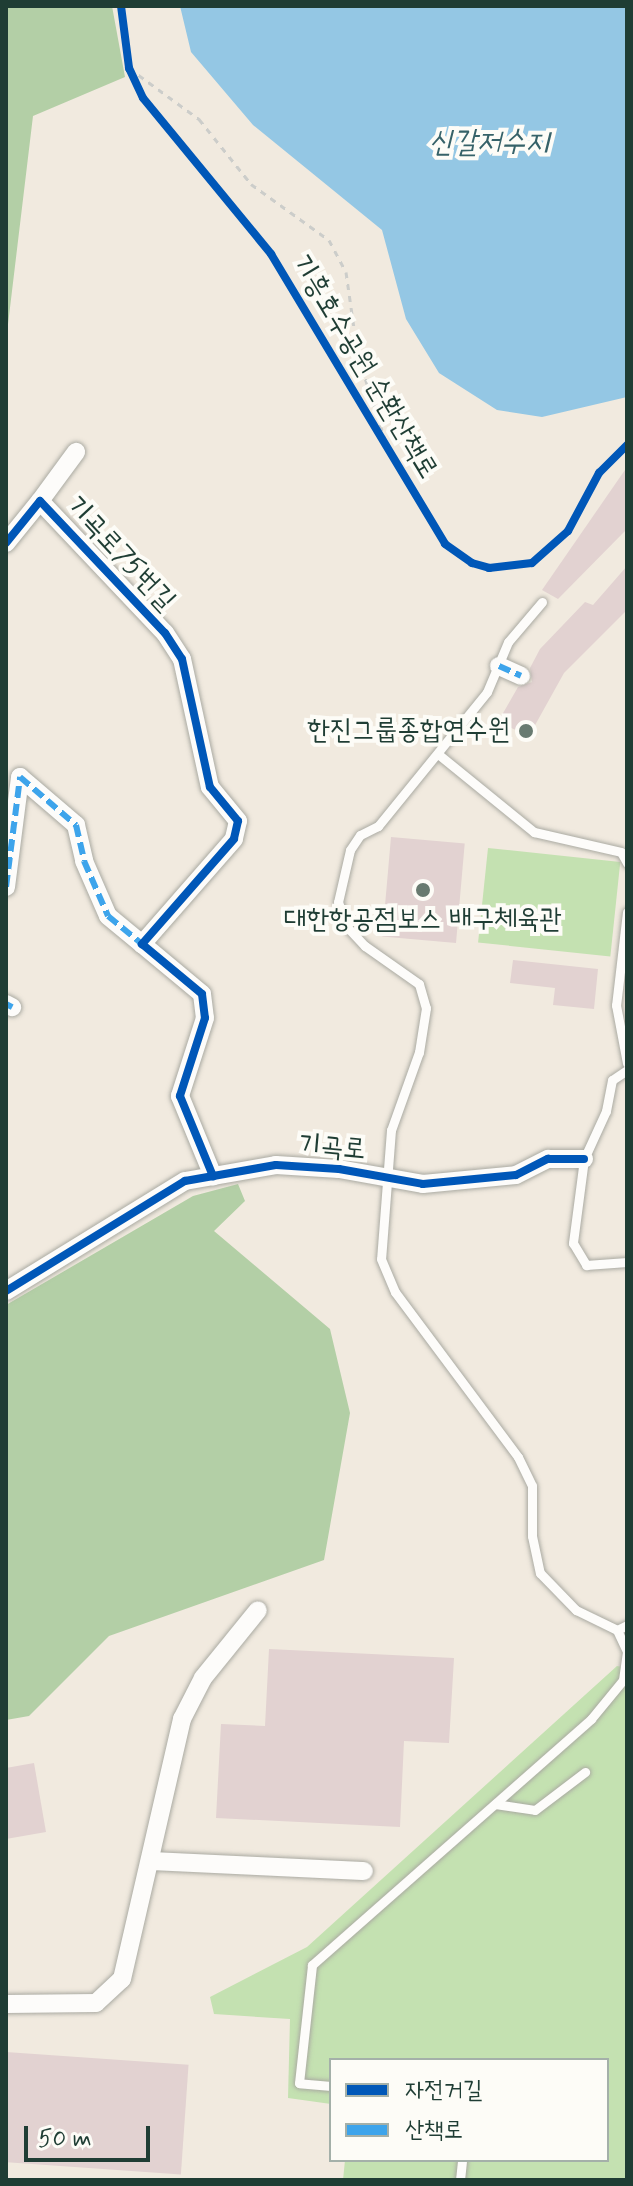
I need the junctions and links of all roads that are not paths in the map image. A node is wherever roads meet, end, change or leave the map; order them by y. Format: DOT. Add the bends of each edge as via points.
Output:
graph roads {
  1 [pos="76,452"];
  2 [pos="40,501"];
  3 [pos="6,543"];
  4 [pos="542,602"];
  5 [pos="499,666"];
  6 [pos="521,676"];
  7 [pos="438,754"];
  8 [pos="627,863"];
  9 [pos="6,887"];
  10 [pos="627,912"];
  11 [pos="142,944"];
  12 [pos="627,1063"];
  13 [pos="627,1070"];
  14 [pos="584,1159"];
  15 [pos="386,1175"];
  16 [pos="213,1176"];
  17 [pos="627,1262"];
  18 [pos="6,1291"];
  19 [pos="258,1610"];
  20 [pos="622,1628"];
  21 [pos="627,1652"];
  22 [pos="585,1772"];
  23 [pos="495,1804"];
  24 [pos="150,1861"];
  25 [pos="364,1871"];
  26 [pos="6,2004"];
  27 [pos="329,2086"];
  1 -- 2 [label="street"];
  2 -- 3 [label="street, 기곡로75번길"];
  2 -- 11 [label="street, 기곡로75번길" via="165,633 182,659 210,787 238,821 234,839"];
  4 -- 5 [label="lane" via="508,642"];
  5 -- 6 [label="street"];
  5 -- 7 [label="lane" via="487,692"];
  7 -- 8 [label="lane" via="534,832 621,852"];
  7 -- 15 [label="lane" via="378,826 360,835 350,850 338,902 348,928 365,946 419,984 426,1008 419,1052 391,1130"];
  9 -- 11 [label="street" via="20,777 76,825 84,861 108,916"];
  10 -- 12 [label="lane" via="616,1005"];
  11 -- 16 [label="street" via="202,994 205,1018 180,1096"];
  13 -- 14 [label="lane" via="612,1080 606,1111"];
  14 -- 15 [label="street, 기곡로" via="548,1159 516,1175 449,1182 423,1184"];
  14 -- 17 [label="lane" via="573,1243 586,1265"];
  15 -- 16 [label="street, 기곡로" via="276,1165"];
  15 -- 20 [label="lane, 기곡로" via="381,1259 395,1292 518,1457 532,1486 532,1536 540,1573 576,1610"];
  16 -- 18 [label="street, 기곡로" via="185,1181"];
  19 -- 24 [label="street" via="189,1702"];
  20 -- 21 [label="lane"];
  21 -- 23 [label="lane" via="623,1680 591,1719"];
  22 -- 23 [label="lane" via="535,1810"];
  23 -- 27 [label="lane" via="312,1965 299,2083"];
  24 -- 25 [label="street"];
  24 -- 26 [label="street" via="122,1979 110,1995 81,2006"];
}
